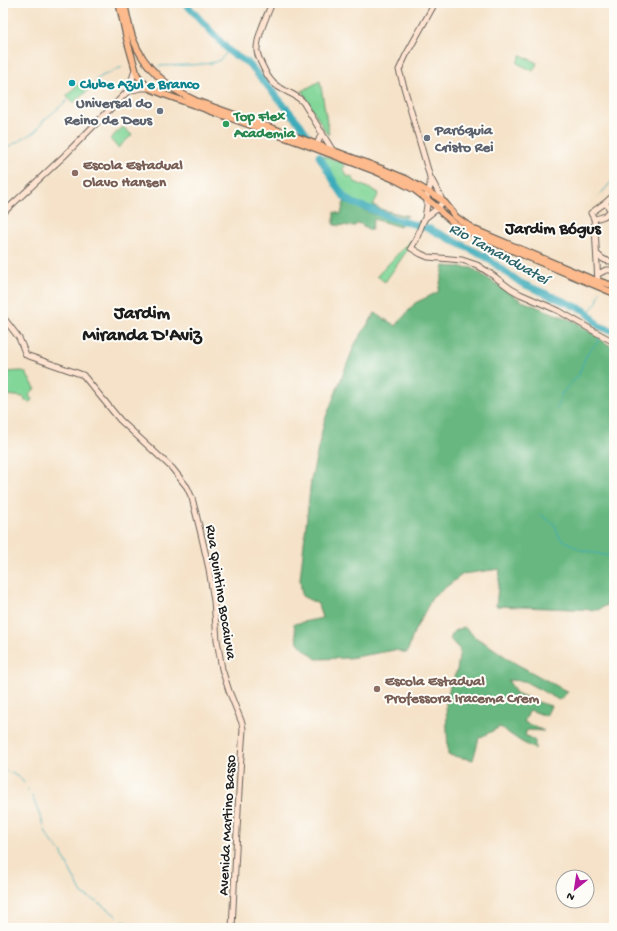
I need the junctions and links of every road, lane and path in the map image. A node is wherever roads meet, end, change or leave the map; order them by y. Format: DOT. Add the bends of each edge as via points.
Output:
graph roads {
  1 [pos="119,3"];
  2 [pos="124,3"];
  3 [pos="272,3"];
  4 [pos="434,3"];
  5 [pos="148,65"];
  6 [pos="135,69"];
  7 [pos="160,79"];
  8 [pos="151,89"];
  9 [pos="127,92"];
  10 [pos="322,132"];
  11 [pos="317,144"];
  12 [pos="333,151"];
  13 [pos="430,177"];
  14 [pos="429,192"];
  15 [pos="614,195"];
  16 [pos="427,199"];
  17 [pos="441,200"];
  18 [pos="605,203"];
  19 [pos="614,205"];
  20 [pos="438,208"];
  21 [pos="611,210"];
  22 [pos="3,213"];
  23 [pos="426,218"];
  24 [pos="594,219"];
  25 [pos="614,219"];
  26 [pos="597,254"];
  27 [pos="614,261"];
  28 [pos="614,270"];
  29 [pos="598,274"];
  30 [pos="598,283"];
  31 [pos="614,286"];
  32 [pos="612,292"];
  33 [pos="3,317"];
  34 [pos="614,342"];
  35 [pos="242,723"];
  36 [pos="232,928"];
  1 -- 6 [label="main road"];
  2 -- 5 [label="main road" via="133,39"];
  3 -- 10 [label="street" via="258,44 258,54 263,68 272,82 300,98"];
  4 -- 13 [label="street" via="399,70"];
  5 -- 6 [label="main road" via="139,63"];
  5 -- 7 [label="main road"];
  6 -- 8 [label="main road" via="140,79"];
  6 -- 9 [label="street"];
  7 -- 8 [label="main road" via="160,87"];
  7 -- 11 [label="main road" via="196,101"];
  8 -- 9 [label="street" via="140,88"];
  8 -- 16 [label="main road" via="375,170"];
  9 -- 22 [label="street"];
  10 -- 11 [label="street"];
  10 -- 12 [label="street"];
  11 -- 12 [label="main road"];
  12 -- 14 [label="main road" via="406,179"];
  13 -- 14 [label="street"];
  13 -- 17 [label="street"];
  14 -- 16 [label="street"];
  14 -- 17 [label="main road"];
  15 -- 18 [label="street"];
  16 -- 20 [label="main road"];
  16 -- 23 [label="street"];
  17 -- 20 [label="street"];
  17 -- 30 [label="main road" via="456,216 475,230"];
  18 -- 21 [label="street"];
  18 -- 24 [label="street" via="591,213"];
  19 -- 21 [label="street"];
  20 -- 23 [label="street"];
  20 -- 30 [label="main road" via="460,228"];
  21 -- 24 [label="street" via="605,216"];
  21 -- 25 [label="street"];
  23 -- 34 [label="street" via="412,248 421,254 434,258 452,258 477,265 511,289 559,311"];
  24 -- 26 [label="street"];
  26 -- 27 [label="street" via="605,261"];
  26 -- 29 [label="street"];
  28 -- 29 [label="street"];
  29 -- 30 [label="street"];
  30 -- 31 [label="main road"];
  30 -- 32 [label="main road"];
  33 -- 35 [label="street, Rua Quintino Bocaiuva" via="19,338 26,355 83,375 120,420 172,468 187,487 209,569 222,669"];
  35 -- 36 [label="street, Avenida Martino Basso"];
}
